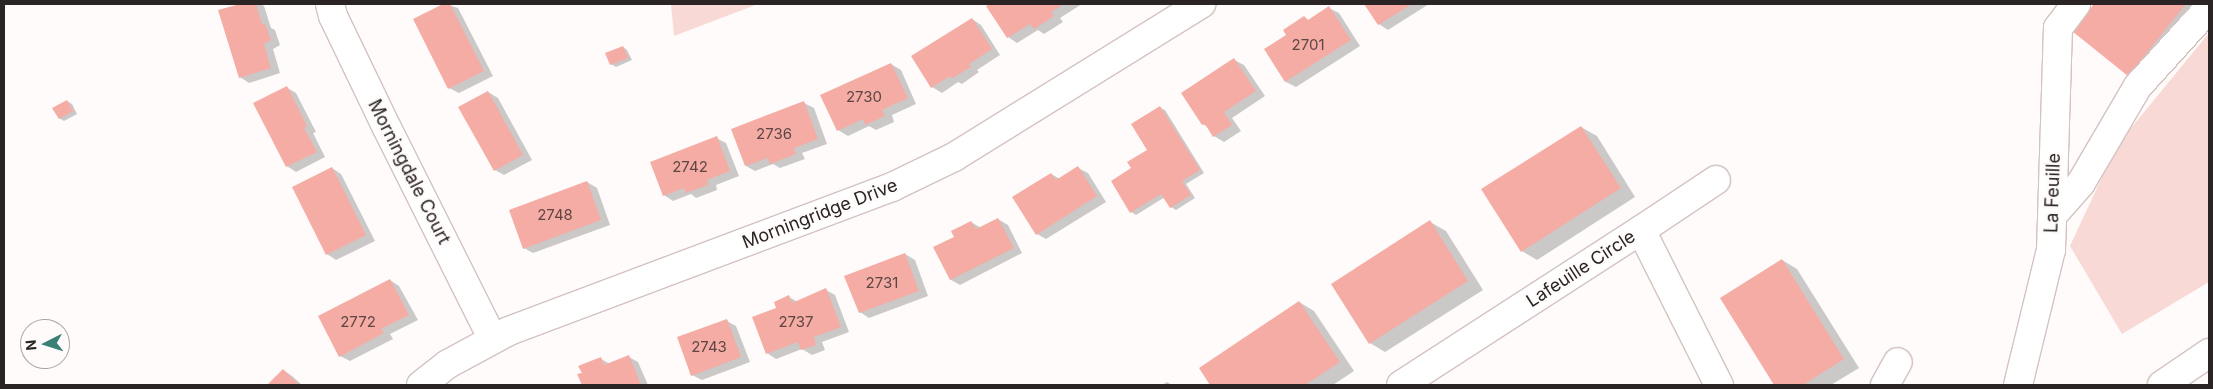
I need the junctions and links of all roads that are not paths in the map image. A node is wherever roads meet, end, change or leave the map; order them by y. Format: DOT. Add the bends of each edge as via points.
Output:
graph roads {
  1 [pos="330,4"];
  2 [pos="1201,4"];
  3 [pos="2076,4"];
  4 [pos="2209,8"];
  5 [pos="1716,180"];
  6 [pos="2052,216"];
  7 [pos="1641,230"];
  8 [pos="492,338"];
  9 [pos="2209,353"];
  10 [pos="1898,362"];
  11 [pos="421,385"];
  12 [pos="1401,385"];
  13 [pos="1718,385"];
  14 [pos="1885,385"];
  15 [pos="2018,385"];
  16 [pos="2162,385"];
  1 -- 8 [label="street, Morningdale Court" via="387,128"];
  2 -- 8 [label="street, Morningridge Drive" via="954,156 892,187"];
  3 -- 6 [label="street, La Feuille" via="2058,28"];
  4 -- 6 [label="street" via="2138,86 2081,183"];
  5 -- 7 [label="street"];
  6 -- 15 [label="street, La Feuille" via="2051,250"];
  7 -- 12 [label="street, Lafeuille Circle"];
  7 -- 13 [label="street, Lafeuille Circle"];
  8 -- 11 [label="street, Morningridge Drive" via="448,364"];
  9 -- 16 [label="street"];
  10 -- 14 [label="street"];
}
